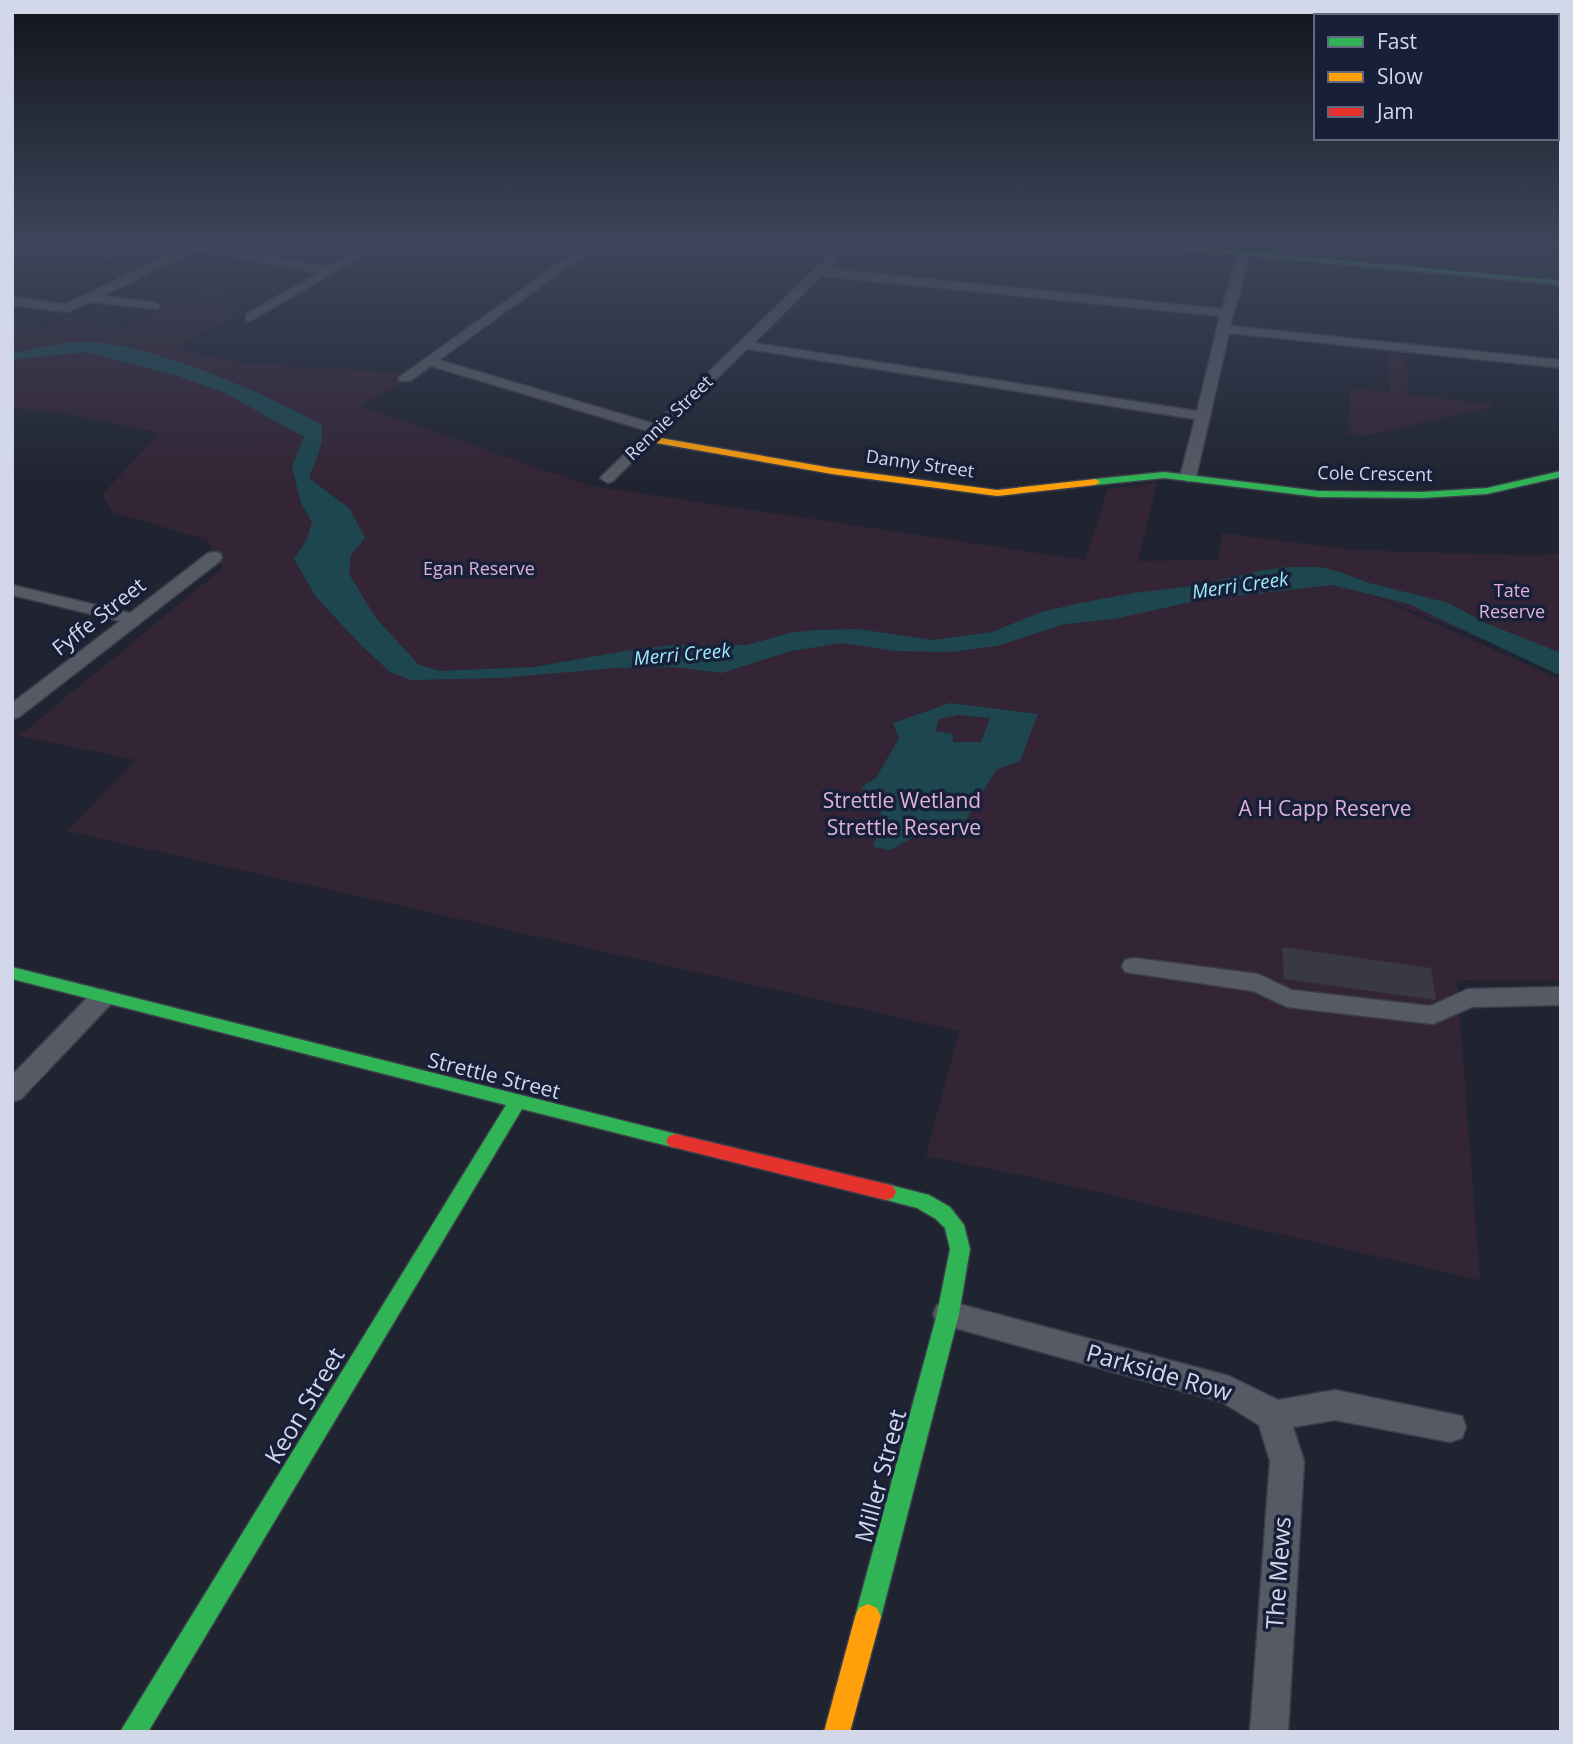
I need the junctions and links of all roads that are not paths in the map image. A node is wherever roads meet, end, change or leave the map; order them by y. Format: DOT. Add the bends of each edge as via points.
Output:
graph roads {
  1 [pos="483,322"];
  2 [pos="767,322"];
  3 [pos="1225,322"];
  4 [pos="1223,329"];
  5 [pos="744,345"];
  6 [pos="429,361"];
  7 [pos="1561,364"];
  8 [pos="405,378"];
  9 [pos="1204,416"];
  10 [pos="653,434"];
  11 [pos="1561,474"];
  12 [pos="1188,477"];
  13 [pos="608,478"];
  14 [pos="214,557"];
  15 [pos="12,590"];
  16 [pos="134,619"];
  17 [pos="12,713"];
  18 [pos="1134,966"];
  19 [pos="12,973"];
  20 [pos="1561,996"];
  21 [pos="102,998"];
  22 [pos="12,1092"];
  23 [pos="516,1104"];
  24 [pos="958,1230"];
  25 [pos="948,1314"];
  26 [pos="1273,1416"];
  27 [pos="1450,1427"];
  28 [pos="133,1732"];
  29 [pos="837,1732"];
  30 [pos="1269,1732"];
  1 -- 6 [label="street"];
  2 -- 5 [label="street, Rennie Street"];
  3 -- 4 [label="street"];
  4 -- 7 [label="street"];
  4 -- 9 [label="street"];
  5 -- 9 [label="street"];
  5 -- 10 [label="street, Rennie Street"];
  6 -- 8 [label="street"];
  6 -- 10 [label="street"];
  9 -- 12 [label="street"];
  10 -- 12 [label="street, Danny Street" via="832,471 979,492 1164,475"];
  10 -- 13 [label="street, Rennie Street"];
  11 -- 12 [label="street, Cole Crescent" via="1487,491 1422,495 1327,494"];
  14 -- 16 [label="street, Fyffe Street"];
  15 -- 16 [label="street"];
  16 -- 17 [label="street, Fyffe Street"];
  18 -- 20 [label="street" via="1258,983 1287,998 1433,1015 1468,998"];
  19 -- 21 [label="street, Strettle Street"];
  21 -- 22 [label="street"];
  21 -- 23 [label="street, Strettle Street"];
  23 -- 24 [label="street, Strettle Street" via="922,1200 945,1214"];
  23 -- 28 [label="street, Keon Street"];
  24 -- 25 [label="street, Miller Street" via="961,1246"];
  25 -- 26 [label="street, Parkside Row" via="1229,1390"];
  25 -- 29 [label="street, Miller Street"];
  26 -- 27 [label="street" via="1335,1405"];
  26 -- 30 [label="street, The Mews" via="1287,1461"];
}
